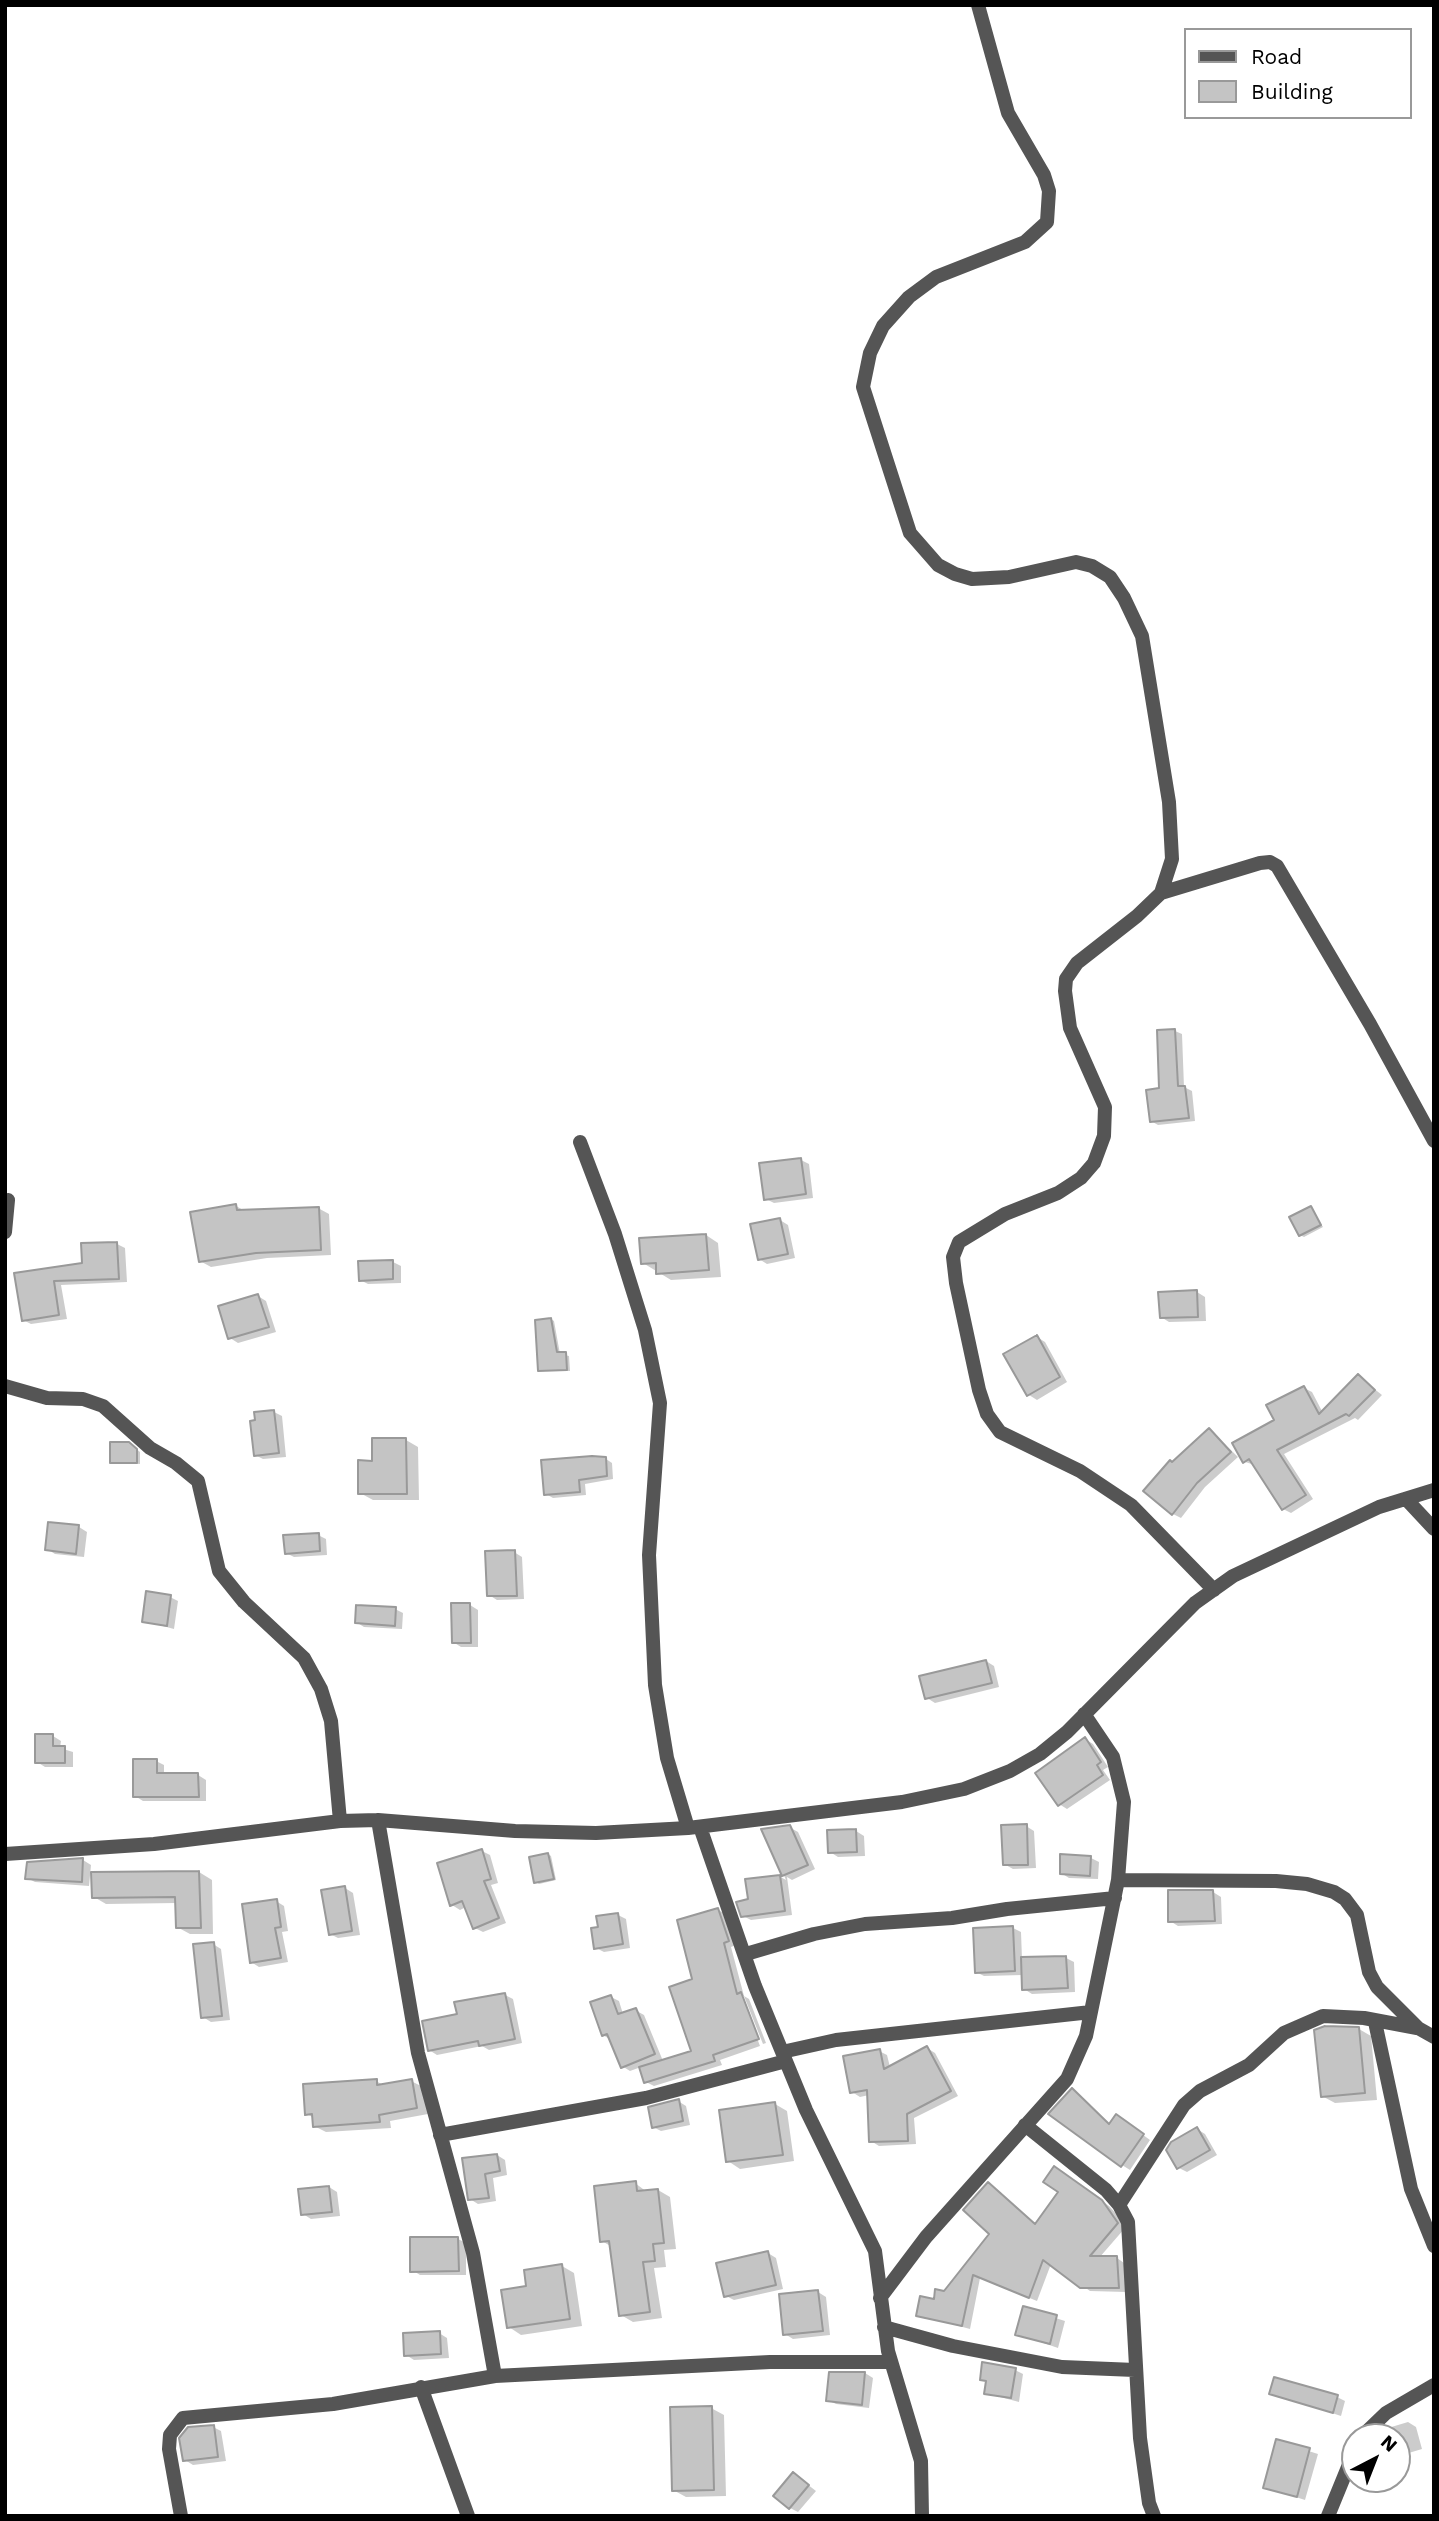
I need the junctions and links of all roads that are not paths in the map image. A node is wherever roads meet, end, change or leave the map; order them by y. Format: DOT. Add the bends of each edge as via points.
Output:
graph roads {
  1 [pos="978,5"];
  2 [pos="1161,893"];
  3 [pos="1434,1141"];
  4 [pos="580,1142"];
  5 [pos="8,1200"];
  6 [pos="5,1232"];
  7 [pos="5,1385"];
  8 [pos="1434,1490"];
  9 [pos="1406,1499"];
  10 [pos="1434,1529"];
  11 [pos="1214,1591"];
  12 [pos="1084,1714"];
  13 [pos="378,1820"];
  14 [pos="340,1821"];
  15 [pos="694,1827"];
  16 [pos="5,1854"];
  17 [pos="1118,1880"];
  18 [pos="1115,1898"];
  19 [pos="746,1954"];
  20 [pos="1091,2012"];
  21 [pos="1374,2022"];
  22 [pos="1418,2028"];
  23 [pos="1434,2037"];
  24 [pos="784,2056"];
  25 [pos="1024,2125"];
  26 [pos="440,2135"];
  27 [pos="1119,2205"];
  28 [pos="1434,2246"];
  29 [pos="880,2298"];
  30 [pos="884,2327"];
  31 [pos="891,2362"];
  32 [pos="1135,2370"];
  33 [pos="495,2376"];
  34 [pos="1434,2385"];
  35 [pos="421,2388"];
  36 [pos="1376,2423"];
  37 [pos="1341,2484"];
  38 [pos="181,2516"];
  39 [pos="468,2516"];
  40 [pos="922,2516"];
  41 [pos="1154,2516"];
  42 [pos="1328,2516"];
  1 -- 2 [label="street" via="1008,113 1033,152 1049,191 1047,222 1024,242 936,277 909,297 879,335 863,387 910,533 938,565 972,579 1009,577 1076,562 1110,577 1124,598 1142,636 1169,802 1172,859"];
  2 -- 3 [label="street" via="1260,863 1277,866"];
  2 -- 11 [label="street" via="1077,962 1066,979 1070,1028 1105,1107 1104,1136 1094,1163 1058,1193 969,1233 953,1257 979,1390 987,1414 1000,1432 1080,1471 1131,1505"];
  4 -- 15 [label="street" via="645,1330 660,1403 649,1555 655,1685 667,1758"];
  5 -- 6 [label="street"];
  7 -- 14 [label="street" via="47,1398 83,1399 103,1406 150,1448 198,1481 219,1571 244,1602 304,1658 321,1689 331,1721"];
  8 -- 9 [label="street"];
  9 -- 10 [label="street"];
  9 -- 11 [label="street" via="1307,1539 1233,1576"];
  11 -- 12 [label="street"];
  12 -- 15 [label="street" via="1040,1754 964,1789 902,1802"];
  12 -- 17 [label="street" via="1120,1777 1124,1802"];
  13 -- 14 [label="street"];
  13 -- 15 [label="street" via="596,1833"];
  13 -- 26 [label="street" via="418,2053"];
  14 -- 16 [label="street" via="154,1844"];
  15 -- 19 [label="street"];
  17 -- 18 [label="street"];
  17 -- 22 [label="street" via="1276,1881 1334,1892 1357,1915 1368,1972 1377,1987"];
  18 -- 19 [label="street" via="866,1924"];
  18 -- 20 [label="street"];
  19 -- 24 [label="street"];
  20 -- 24 [label="street" via="836,2040"];
  20 -- 25 [label="street" via="1067,2079"];
  21 -- 22 [label="street"];
  21 -- 27 [label="street" via="1323,2016 1284,2034 1249,2065 1200,2091 1184,2105"];
  21 -- 28 [label="street" via="1410,2189"];
  22 -- 23 [label="street"];
  24 -- 26 [label="street" via="646,2098"];
  24 -- 29 [label="street" via="870,2237"];
  25 -- 27 [label="street"];
  25 -- 29 [label="street" via="926,2236"];
  26 -- 33 [label="street" via="472,2253"];
  27 -- 32 [label="street" via="1128,2222 1131,2244"];
  29 -- 30 [label="street"];
  30 -- 31 [label="street"];
  30 -- 32 [label="street" via="1062,2367"];
  31 -- 33 [label="street" via="770,2362"];
  31 -- 40 [label="street" via="921,2461"];
  32 -- 41 [label="street" via="1140,2438"];
  33 -- 35 [label="street"];
  34 -- 36 [label="street"];
  35 -- 38 [label="street" via="333,2404 183,2418 170,2435 169,2449"];
  35 -- 39 [label="street"];
  37 -- 42 [label="street"];
}
